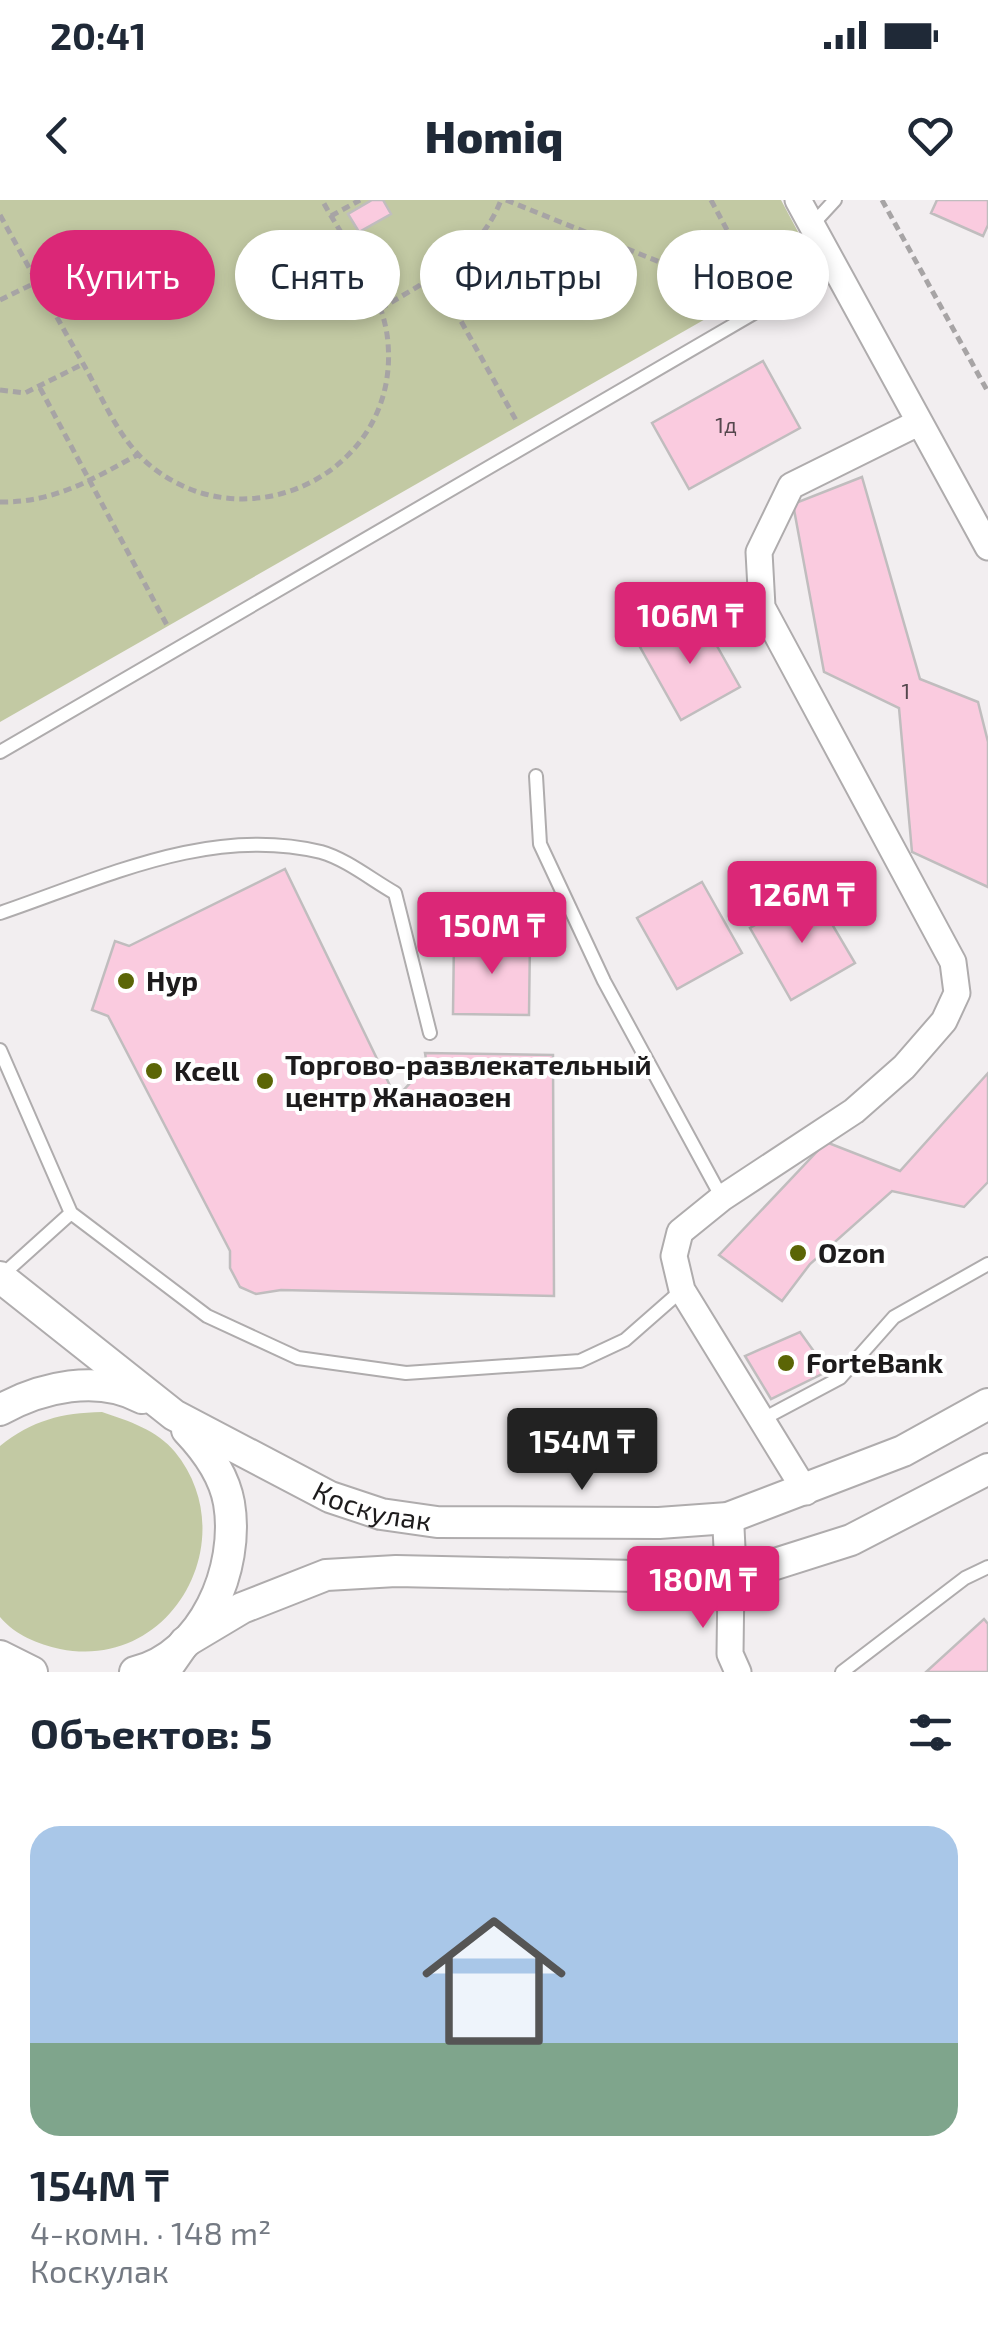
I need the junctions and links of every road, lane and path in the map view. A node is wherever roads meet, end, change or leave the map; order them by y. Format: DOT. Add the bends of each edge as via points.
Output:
graph roads {
  1 [pos="322,200"];
  2 [pos="360,200"];
  3 [pos="504,200"];
  4 [pos="711,200"];
  5 [pos="798,200"];
  6 [pos="835,200"];
  7 [pos="882,200"];
  8 [pos="0,215"];
  9 [pos="331,216"];
  10 [pos="811,226"];
  11 [pos="338,230"];
  12 [pos="484,230"];
  13 [pos="727,230"];
  14 [pos="657,262"];
  15 [pos="833,267"];
  16 [pos="30,268"];
  17 [pos="829,269"];
  18 [pos="30,286"];
  19 [pos="0,300"];
  20 [pos="59,320"];
  21 [pos="382,320"];
  22 [pos="460,320"];
  23 [pos="743,320"];
  24 [pos="83,364"];
  25 [pos="40,388"];
  26 [pos="0,390"];
  27 [pos="988,392"];
  28 [pos="517,422"];
  29 [pos="918,424"];
  30 [pos="139,454"];
  31 [pos="90,481"];
  32 [pos="0,502"];
  33 [pos="988,547"];
  34 [pos="168,628"];
  35 [pos="0,752"];
  36 [pos="536,776"];
  37 [pos="0,913"];
  38 [pos="430,1033"];
  39 [pos="0,1050"];
  40 [pos="722,1198"];
  41 [pos="72,1213"];
  42 [pos="988,1264"];
  43 [pos="0,1277"];
  44 [pos="682,1290"];
  45 [pos="988,1404"];
  46 [pos="0,1410"];
  47 [pos="174,1415"];
  48 [pos="763,1419"];
  49 [pos="988,1469"];
  50 [pos="806,1492"];
  51 [pos="728,1518"];
  52 [pos="988,1567"];
  53 [pos="731,1578"];
  54 [pos="185,1642"];
  55 [pos="0,1656"];
  56 [pos="32,1672"];
  57 [pos="134,1672"];
  58 [pos="164,1672"];
  59 [pos="738,1672"];
  60 [pos="842,1672"];
  1 -- 9 [label="path"];
  2 -- 9 [label="path"];
  3 -- 12 [label="path"];
  3 -- 14 [label="path"];
  4 -- 13 [label="path"];
  5 -- 10 [label="street"];
  6 -- 10 [label="lane"];
  7 -- 27 [label="path"];
  8 -- 16 [label="path"];
  9 -- 11 [label="path"];
  10 -- 15 [label="street"];
  15 -- 17 [label="lane"];
  15 -- 29 [label="street"];
  18 -- 19 [label="path"];
  20 -- 24 [label="path"];
  21 -- 30 [label="path" via="388,366 377,414 350,456 310,486 263,500 213,498 167,479"];
  22 -- 28 [label="path"];
  23 -- 35 [label="lane"];
  24 -- 25 [label="path"];
  24 -- 30 [label="path"];
  25 -- 26 [label="path"];
  25 -- 31 [label="path"];
  29 -- 33 [label="street"];
  29 -- 40 [label="street" via="791,486 759,552 762,607 953,962 958,993 944,1022 904,1068 854,1111"];
  30 -- 31 [label="path"];
  31 -- 32 [label="path" via="44,499"];
  31 -- 34 [label="path"];
  36 -- 40 [label="lane" via="540,844 604,982"];
  37 -- 38 [label="lane" via="178,852 243,843 323,853 395,892"];
  39 -- 41 [label="lane"];
  40 -- 44 [label="street" via="680,1232 674,1256"];
  41 -- 43 [label="lane"];
  41 -- 44 [label="lane" via="207,1316 298,1358 406,1373 580,1361 625,1340"];
  42 -- 48 [label="lane" via="894,1317 840,1378"];
  43 -- 47 [label="street"];
  44 -- 48 [label="street"];
  45 -- 50 [label="street, Коскулак" via="903,1451"];
  46 -- 47 [label="street" via="44,1390 89,1385 134,1393"];
  47 -- 51 [label="street, Коскулак" via="330,1497 380,1514 455,1522"];
  47 -- 54 [label="street" via="209,1454 229,1501 231,1552 216,1601"];
  48 -- 50 [label="street"];
  49 -- 53 [label="street, Коскулак" via="852,1540"];
  50 -- 51 [label="street, Коскулак"];
  51 -- 53 [label="street"];
  52 -- 60 [label="lane"];
  53 -- 54 [label="street, Коскулак" via="326,1575 242,1608"];
  53 -- 59 [label="street" via="730,1654"];
  54 -- 57 [label="street, Коскулак"];
  54 -- 58 [label="street"];
  55 -- 56 [label="street"];
}
